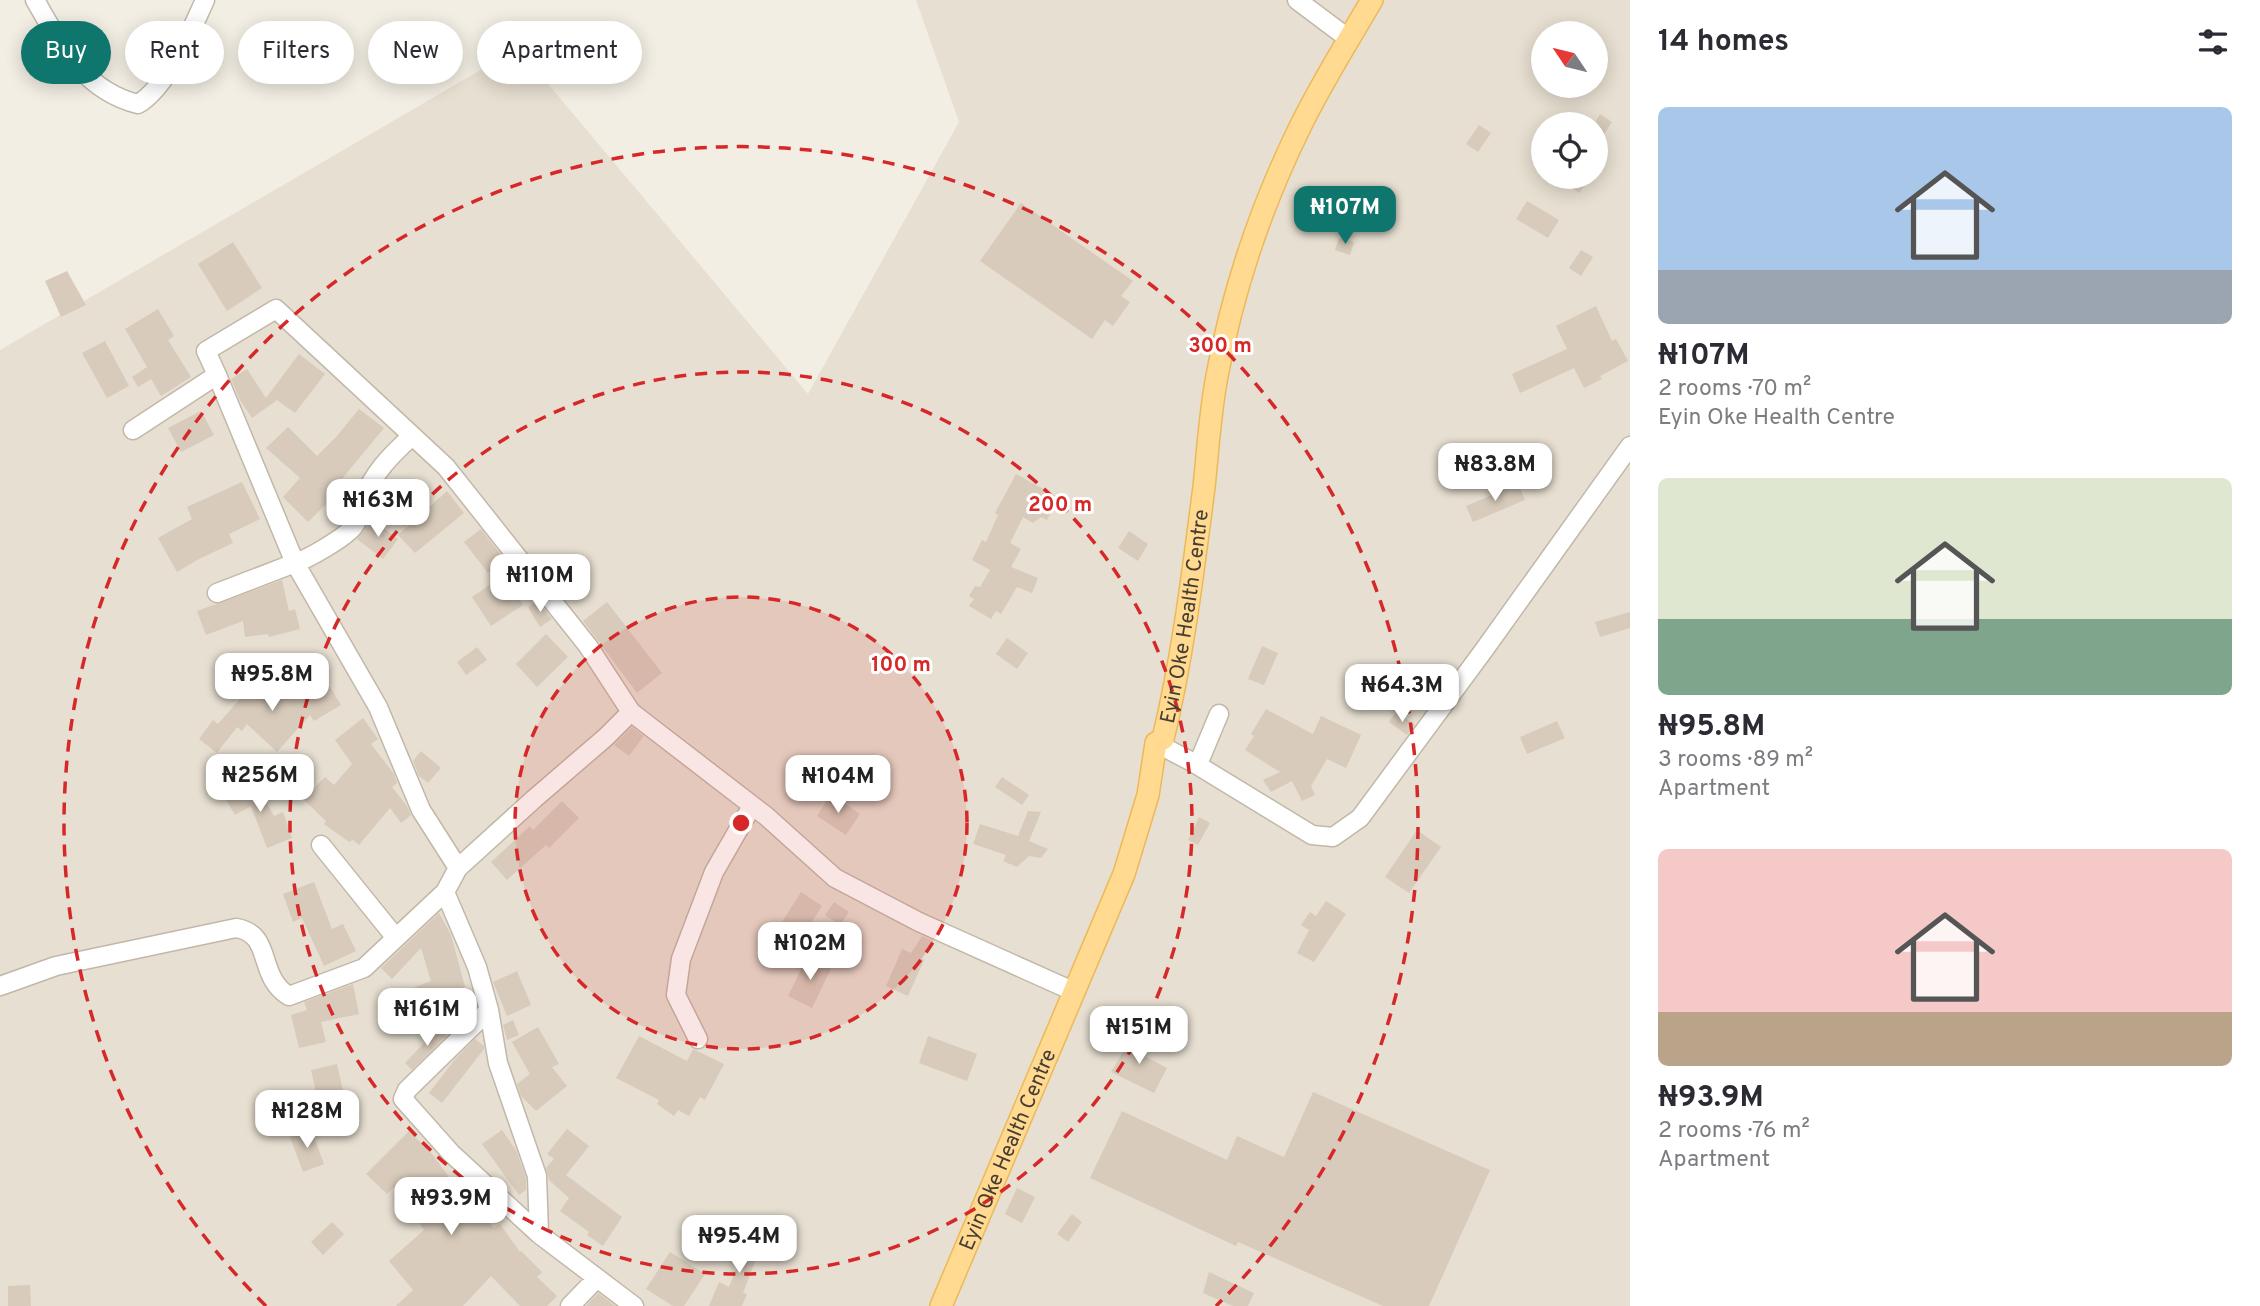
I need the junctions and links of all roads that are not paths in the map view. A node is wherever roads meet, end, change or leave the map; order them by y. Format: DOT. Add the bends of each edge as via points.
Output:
graph roads {
  1 [pos="35,0"];
  2 [pos="205,0"];
  3 [pos="1297,0"];
  4 [pos="1372,0"];
  5 [pos="1349,39"];
  6 [pos="217,375"];
  7 [pos="133,430"];
  8 [pos="412,436"];
  9 [pos="1630,446"];
  10 [pos="295,562"];
  11 [pos="217,593"];
  12 [pos="631,712"];
  13 [pos="1219,714"];
  14 [pos="1156,743"];
  15 [pos="1194,763"];
  16 [pos="752,806"];
  17 [pos="321,845"];
  18 [pos="458,868"];
  19 [pos="445,891"];
  20 [pos="396,938"];
  21 [pos="0,986"];
  22 [pos="1075,992"];
  23 [pos="489,1010"];
  24 [pos="698,1040"];
  25 [pos="539,1234"];
  26 [pos="597,1278"];
  27 [pos="570,1306"];
  28 [pos="634,1306"];
  29 [pos="941,1306"];
  1 -- 2 [label="street" via="76,67 102,88 138,104 172,64"];
  3 -- 5 [label="street"];
  4 -- 5 [label="main road, Eyin Oke Health Centre"];
  5 -- 14 [label="main road, Eyin Oke Health Centre" via="1281,167 1231,312 1216,378 1178,676 1163,739"];
  6 -- 7 [label="street"];
  6 -- 8 [label="street" via="206,351 276,309"];
  6 -- 10 [label="street"];
  8 -- 10 [label="street" via="383,463 352,529 309,559"];
  8 -- 12 [label="street" via="446,467 587,646"];
  9 -- 15 [label="street" via="1360,818 1333,838 1312,835"];
  10 -- 11 [label="street"];
  10 -- 18 [label="street" via="378,707 421,810"];
  12 -- 16 [label="street"];
  12 -- 18 [label="street"];
  13 -- 15 [label="street" via="1201,757"];
  14 -- 15 [label="street"];
  14 -- 22 [label="main road, Eyin Oke Health Centre" via="1148,795 1124,874"];
  16 -- 22 [label="street" via="835,878 919,922"];
  16 -- 24 [label="street" via="714,872 681,959 676,995"];
  17 -- 20 [label="street"];
  18 -- 19 [label="street"];
  19 -- 20 [label="street"];
  19 -- 23 [label="street" via="477,967"];
  20 -- 21 [label="street" via="364,968 289,996 274,983 256,936 236,929 57,966"];
  22 -- 29 [label="main road, Eyin Oke Health Centre"];
  23 -- 25 [label="street" via="498,1063 537,1176"];
  23 -- 25 [label="street" via="403,1099 451,1153"];
  25 -- 26 [label="street"];
  26 -- 27 [label="street"];
  26 -- 28 [label="street"];
}
